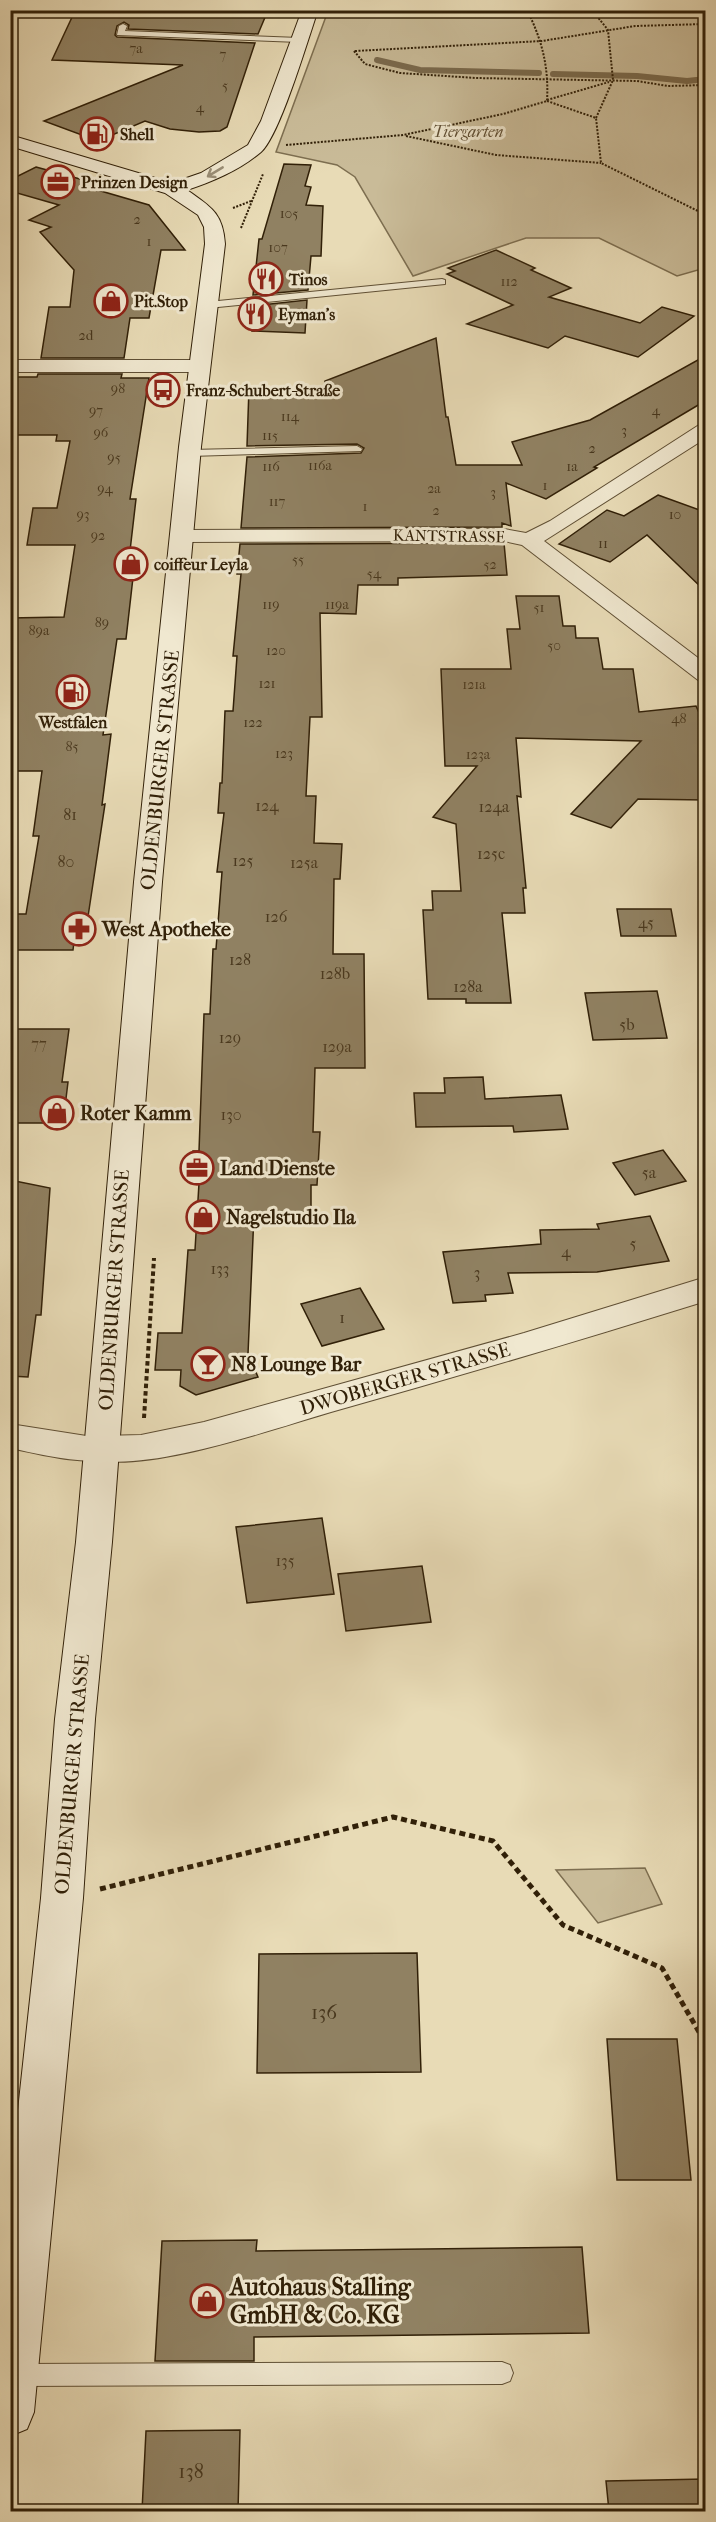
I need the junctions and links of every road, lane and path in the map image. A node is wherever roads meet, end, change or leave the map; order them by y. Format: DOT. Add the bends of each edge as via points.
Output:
graph roads {
  1 [pos="310,10"];
  2 [pos="527,10"];
  3 [pos="592,10"];
  4 [pos="705,24"];
  5 [pos="123,26"];
  6 [pos="608,30"];
  7 [pos="299,40"];
  8 [pos="542,41"];
  9 [pos="549,79"];
  10 [pos="613,80"];
  11 [pos="705,85"];
  12 [pos="546,101"];
  13 [pos="596,118"];
  14 [pos="403,135"];
  15 [pos="10,140"];
  16 [pos="255,148"];
  17 [pos="601,163"];
  18 [pos="249,175"];
  19 [pos="172,189"];
  20 [pos="215,204"];
  21 [pos="705,215"];
  22 [pos="240,231"];
  23 [pos="442,282"];
  24 [pos="208,304"];
  25 [pos="10,366"];
  26 [pos="200,366"];
  27 [pos="705,429"];
  28 [pos="357,449"];
  29 [pos="190,453"];
  30 [pos="183,536"];
  31 [pos="529,540"];
  32 [pos="702,667"];
  33 [pos="155,1248"];
  34 [pos="705,1289"];
  35 [pos="10,1436"];
  36 [pos="121,1449"];
  37 [pos="62,1899"];
  38 [pos="705,2043"];
  39 [pos="502,2373"];
  40 [pos="12,2394"];
  1 -- 7 [label="main road"];
  2 -- 8 [label="path"];
  3 -- 6 [label="path"];
  4 -- 6 [label="path"];
  5 -- 7 [label="lane" via="120,33"];
  6 -- 8 [label="path"];
  6 -- 10 [label="path"];
  7 -- 16 [label="main road" via="270,121"];
  8 -- 9 [label="path"];
  8 -- 9 [label="path" via="354,51 365,63 400,73"];
  9 -- 10 [label="path"];
  9 -- 12 [label="path"];
  10 -- 11 [label="path" via="668,86"];
  10 -- 12 [label="path"];
  10 -- 13 [label="path"];
  12 -- 13 [label="path"];
  12 -- 14 [label="path"];
  13 -- 17 [label="path"];
  14 -- 16 [label="path"];
  14 -- 17 [label="path" via="496,155"];
  15 -- 19 [label="main road, OLDENBURGER STRASSE"];
  16 -- 18 [label="main road" via="255,162"];
  16 -- 19 [label="main road, one-way" via="207,177"];
  17 -- 21 [label="path"];
  19 -- 20 [label="main road, OLDENBURGER STRASSE"];
  20 -- 22 [label="path" via="252,201"];
  20 -- 24 [label="main road, OLDENBURGER STRASSE"];
  23 -- 24 [label="lane"];
  24 -- 26 [label="main road, OLDENBURGER STRASSE"];
  25 -- 26 [label="street"];
  26 -- 29 [label="main road, OLDENBURGER STRASSE"];
  27 -- 31 [label="street"];
  28 -- 29 [label="lane"];
  29 -- 30 [label="main road, OLDENBURGER STRASSE"];
  30 -- 31 [label="street, KANTSTRASSE" via="504,536"];
  30 -- 36 [label="main road, OLDENBURGER STRASSE" via="122,1179"];
  31 -- 32 [label="street, KANTSTRASSE"];
  33 -- 36 [label="path"];
  34 -- 36 [label="main road, DWOBERGER STRASSE" via="204,1435"];
  35 -- 36 [label="street"];
  36 -- 37 [label="main road, OLDENBURGER STRASSE" via="75,1719"];
  37 -- 38 [label="path" via="393,1816 493,1841 562,1925 662,1968"];
  37 -- 40 [label="main road, OLDENBURGER STRASSE"];
  39 -- 40 [label="lane"];
}
